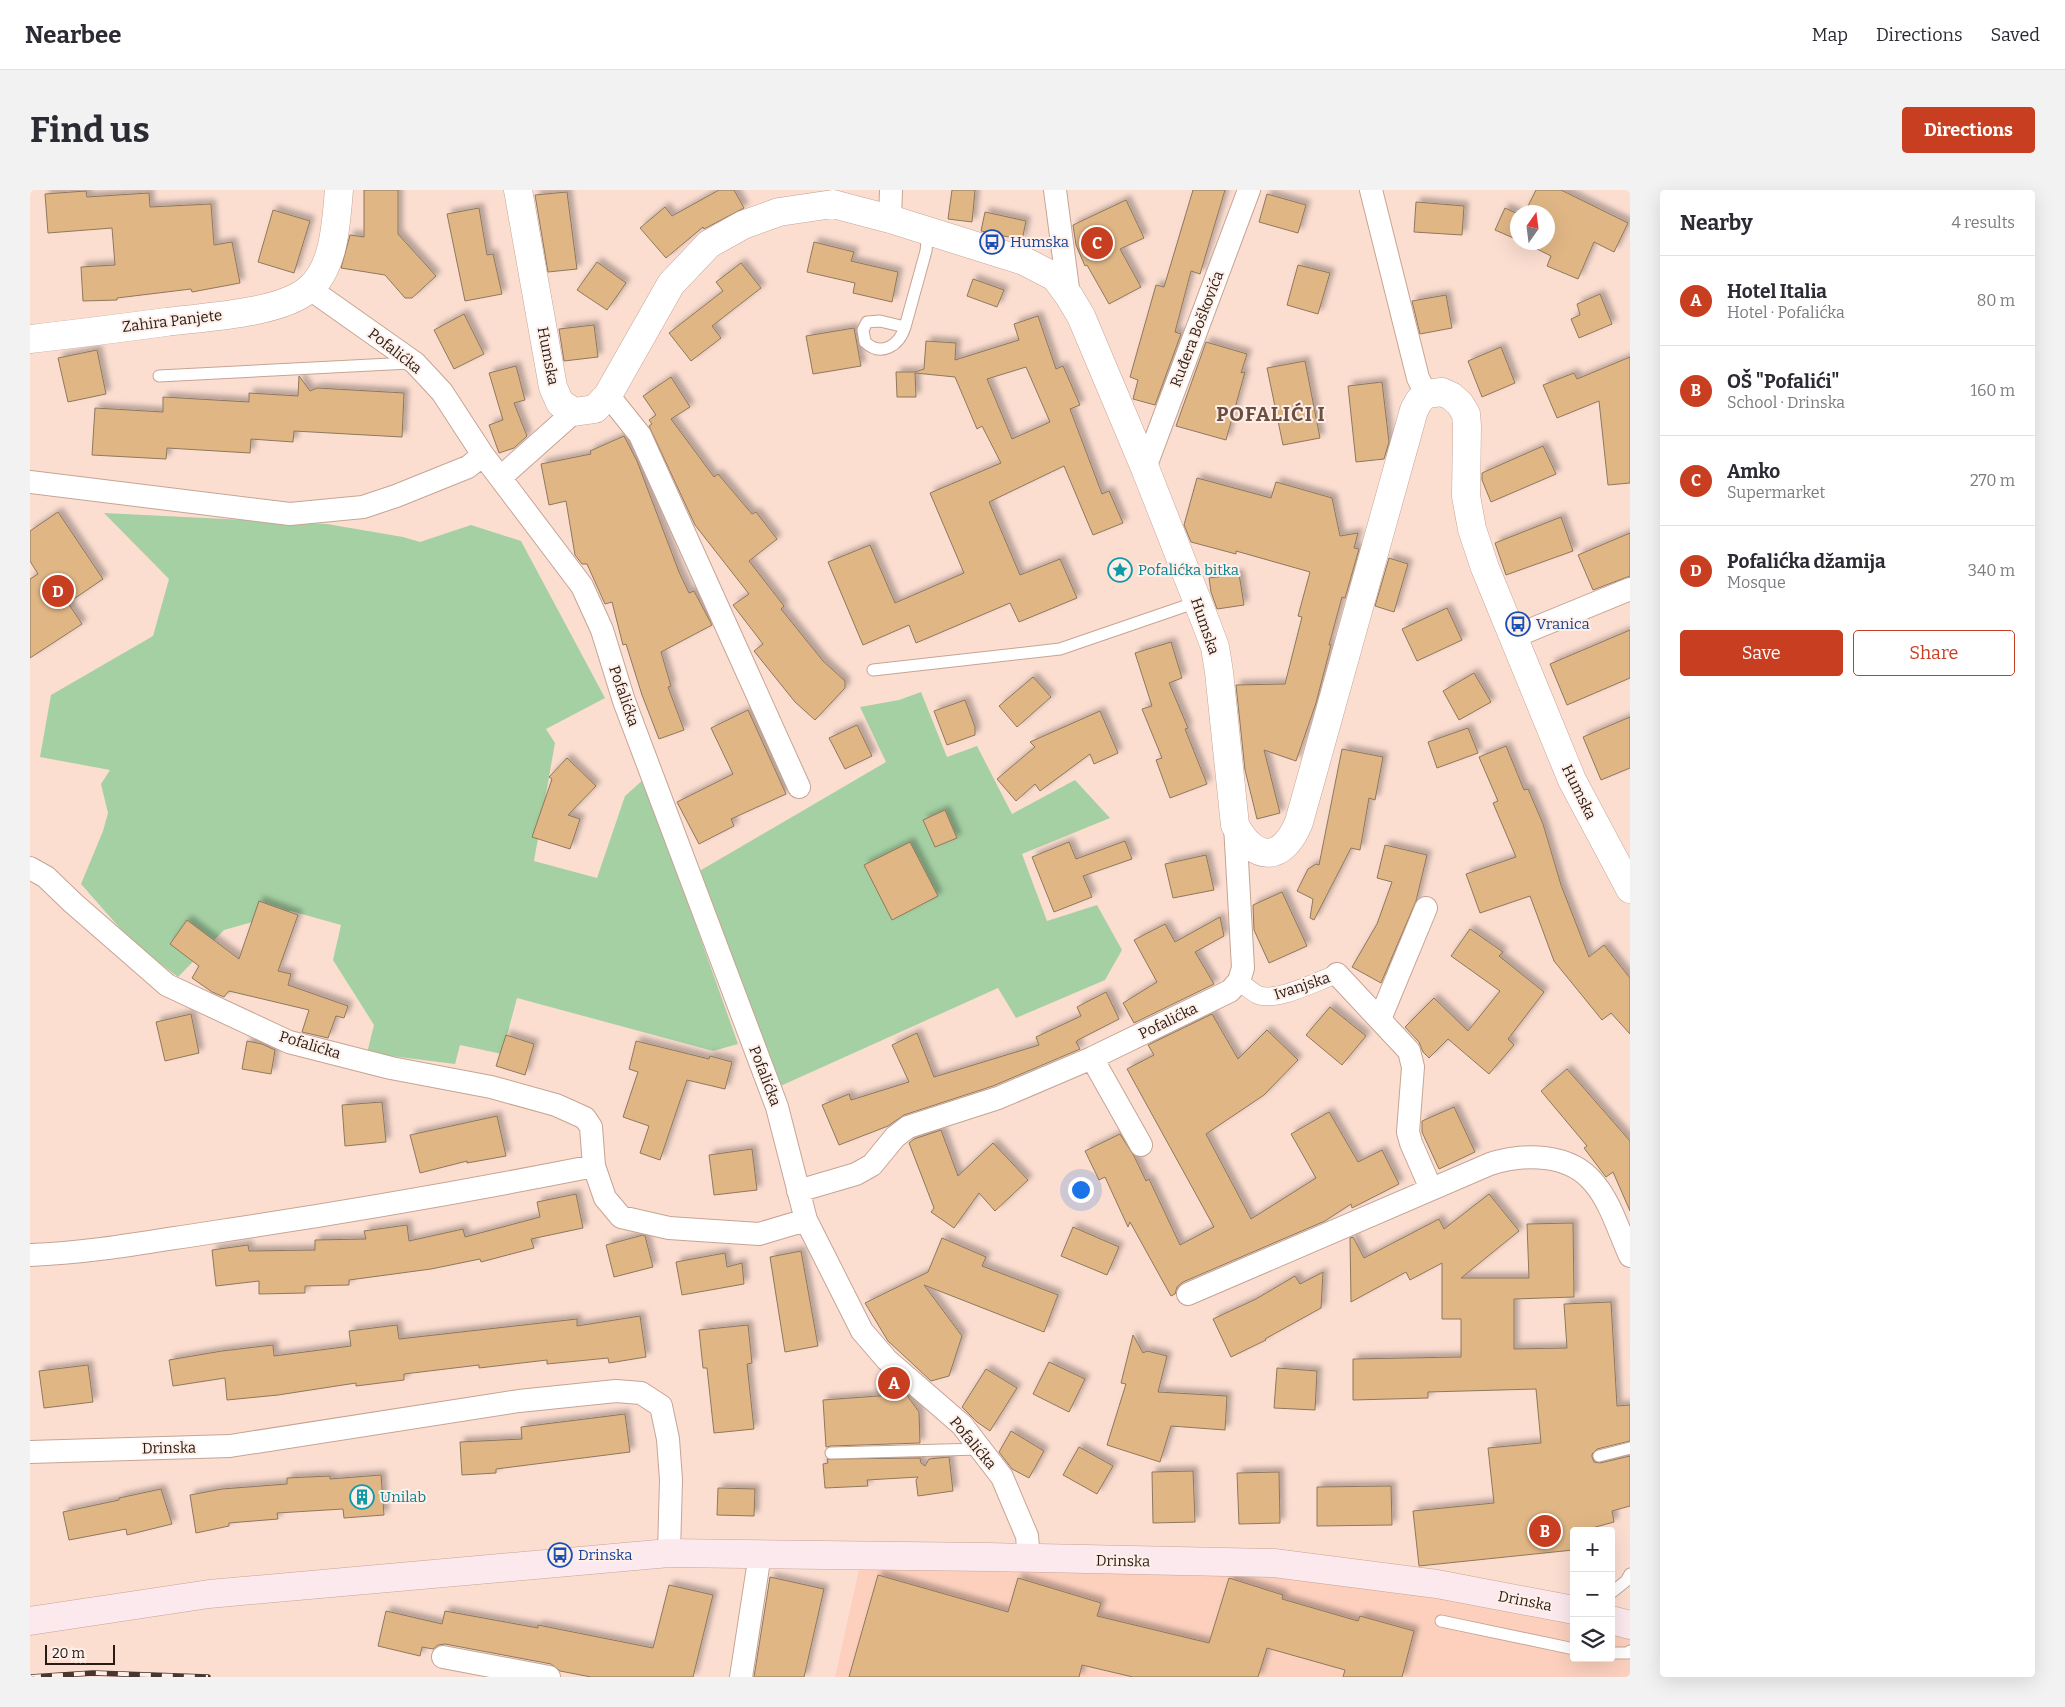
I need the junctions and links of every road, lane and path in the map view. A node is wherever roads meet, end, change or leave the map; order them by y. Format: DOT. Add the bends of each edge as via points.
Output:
graph roads {
  1 [pos="339,190"];
  2 [pos="518,190"];
  3 [pos="891,190"];
  4 [pos="1055,190"];
  5 [pos="1250,190"];
  6 [pos="1371,190"];
  7 [pos="890,219"];
  8 [pos="928,231"];
  9 [pos="310,289"];
  10 [pos="1069,296"];
  11 [pos="905,327"];
  12 [pos="30,339"];
  13 [pos="415,363"];
  14 [pos="159,376"];
  15 [pos="1426,394"];
  16 [pos="608,395"];
  17 [pos="574,412"];
  18 [pos="483,455"];
  19 [pos="1145,468"];
  20 [pos="501,477"];
  21 [pos="30,482"];
  22 [pos="1630,589"];
  23 [pos="1197,602"];
  24 [pos="1513,637"];
  25 [pos="873,670"];
  26 [pos="799,787"];
  27 [pos="1234,825"];
  28 [pos="30,868"];
  29 [pos="1630,888"];
  30 [pos="1426,908"];
  31 [pos="1337,974"];
  32 [pos="1239,981"];
  33 [pos="1380,1019"];
  34 [pos="1092,1058"];
  35 [pos="1141,1145"];
  36 [pos="594,1166"];
  37 [pos="1431,1189"];
  38 [pos="798,1192"];
  39 [pos="806,1220"];
  40 [pos="30,1254"];
  41 [pos="1630,1256"];
  42 [pos="1188,1294"];
  43 [pos="1630,1448"];
  44 [pos="980,1449"];
  45 [pos="30,1452"];
  46 [pos="832,1453"];
  47 [pos="1600,1456"];
  48 [pos="669,1553"];
  49 [pos="760,1554"];
  50 [pos="1029,1559"];
  51 [pos="1630,1574"];
  52 [pos="1615,1590"];
  53 [pos="1570,1609"];
  54 [pos="30,1621"];
  55 [pos="1441,1621"];
  56 [pos="1615,1621"];
  57 [pos="1630,1626"];
  58 [pos="1570,1648"];
  59 [pos="1629,1653"];
  60 [pos="1615,1654"];
  61 [pos="442,1657"];
  62 [pos="548,1677"];
  63 [pos="741,1677"];
  1 -- 9 [label="street" via="334,240 326,266"];
  2 -- 17 [label="street, Humska" via="553,387 560,403"];
  3 -- 7 [label="street"];
  4 -- 10 [label="street"];
  5 -- 19 [label="street, Ruđera Boškovića"];
  6 -- 15 [label="street" via="1418,378"];
  7 -- 8 [label="street, Humska"];
  7 -- 16 [label="street, Humska" via="833,204 779,212 743,225 709,244 671,284"];
  8 -- 10 [label="street, Humska" via="1024,261 1055,277"];
  8 -- 11 [label="lane" via="926,251"];
  9 -- 12 [label="street, Zahira Panjete" via="295,299 247,312"];
  9 -- 13 [label="street, Pofalićka"];
  10 -- 19 [label="street, Humska" via="1081,316"];
  13 -- 14 [label="lane"];
  13 -- 18 [label="street, Pofalićka" via="442,392"];
  15 -- 24 [label="street, Humska" via="1442,392 1451,396 1466,414 1466,496 1472,529"];
  15 -- 27 [label="street" via="1414,410 1294,834 1275,852 1263,853 1242,839"];
  16 -- 17 [label="street, Humska" via="595,409"];
  16 -- 26 [label="street" via="640,436"];
  17 -- 20 [label="street"];
  18 -- 20 [label="street, Pofalićka"];
  18 -- 21 [label="street" via="468,467 363,507 290,514"];
  19 -- 23 [label="street, Humska"];
  20 -- 38 [label="street, Pofalićka" via="582,586 602,630 628,710 777,1107"];
  22 -- 24 [label="street"];
  23 -- 25 [label="lane" via="1060,649"];
  23 -- 27 [label="street, Humska" via="1215,647"];
  24 -- 29 [label="street, Humska" via="1572,780"];
  27 -- 32 [label="street" via="1243,968"];
  28 -- 36 [label="street, Pofalićka" via="46,877 168,985 289,1042 391,1068 491,1087 556,1105 585,1118 591,1127"];
  30 -- 33 [label="street"];
  31 -- 32 [label="street, Ivanjska" via="1279,996 1266,997"];
  31 -- 33 [label="street, Ivanjska"];
  32 -- 34 [label="street, Pofalićka" via="1230,991"];
  33 -- 37 [label="street, Ivanjska" via="1405,1044 1413,1059 1408,1132"];
  34 -- 35 [label="street"];
  34 -- 38 [label="street, Pofalićka" via="998,1098 908,1127 895,1137 872,1165 856,1174"];
  36 -- 39 [label="street, Pofalićka" via="605,1198 621,1216 669,1228 759,1234"];
  36 -- 40 [label="street" via="285,1222 67,1253"];
  37 -- 41 [label="street" via="1506,1159 1542,1158 1571,1165 1584,1172 1602,1195"];
  37 -- 42 [label="street"];
  38 -- 39 [label="street, Pofalićka"];
  39 -- 44 [label="street, Pofalićka" via="862,1331 887,1360 962,1425"];
  43 -- 47 [label="lane"];
  44 -- 46 [label="lane"];
  44 -- 50 [label="street, Pofalićka" via="1002,1477 1028,1536"];
  45 -- 48 [label="street, Drinska" via="230,1446 519,1401 616,1391 641,1393 661,1406 668,1439 671,1480"];
  48 -- 49 [label="main road, Drinska"];
  48 -- 54 [label="main road, Drinska" via="209,1594"];
  49 -- 50 [label="main road, Drinska"];
  49 -- 63 [label="street"];
  50 -- 53 [label="main road, Drinska" via="1274,1564 1437,1584"];
  51 -- 52 [label="lane"];
  55 -- 58 [label="lane"];
  56 -- 57 [label="main road"];
  59 -- 60 [label="lane"];
  61 -- 62 [label="street"];
}
